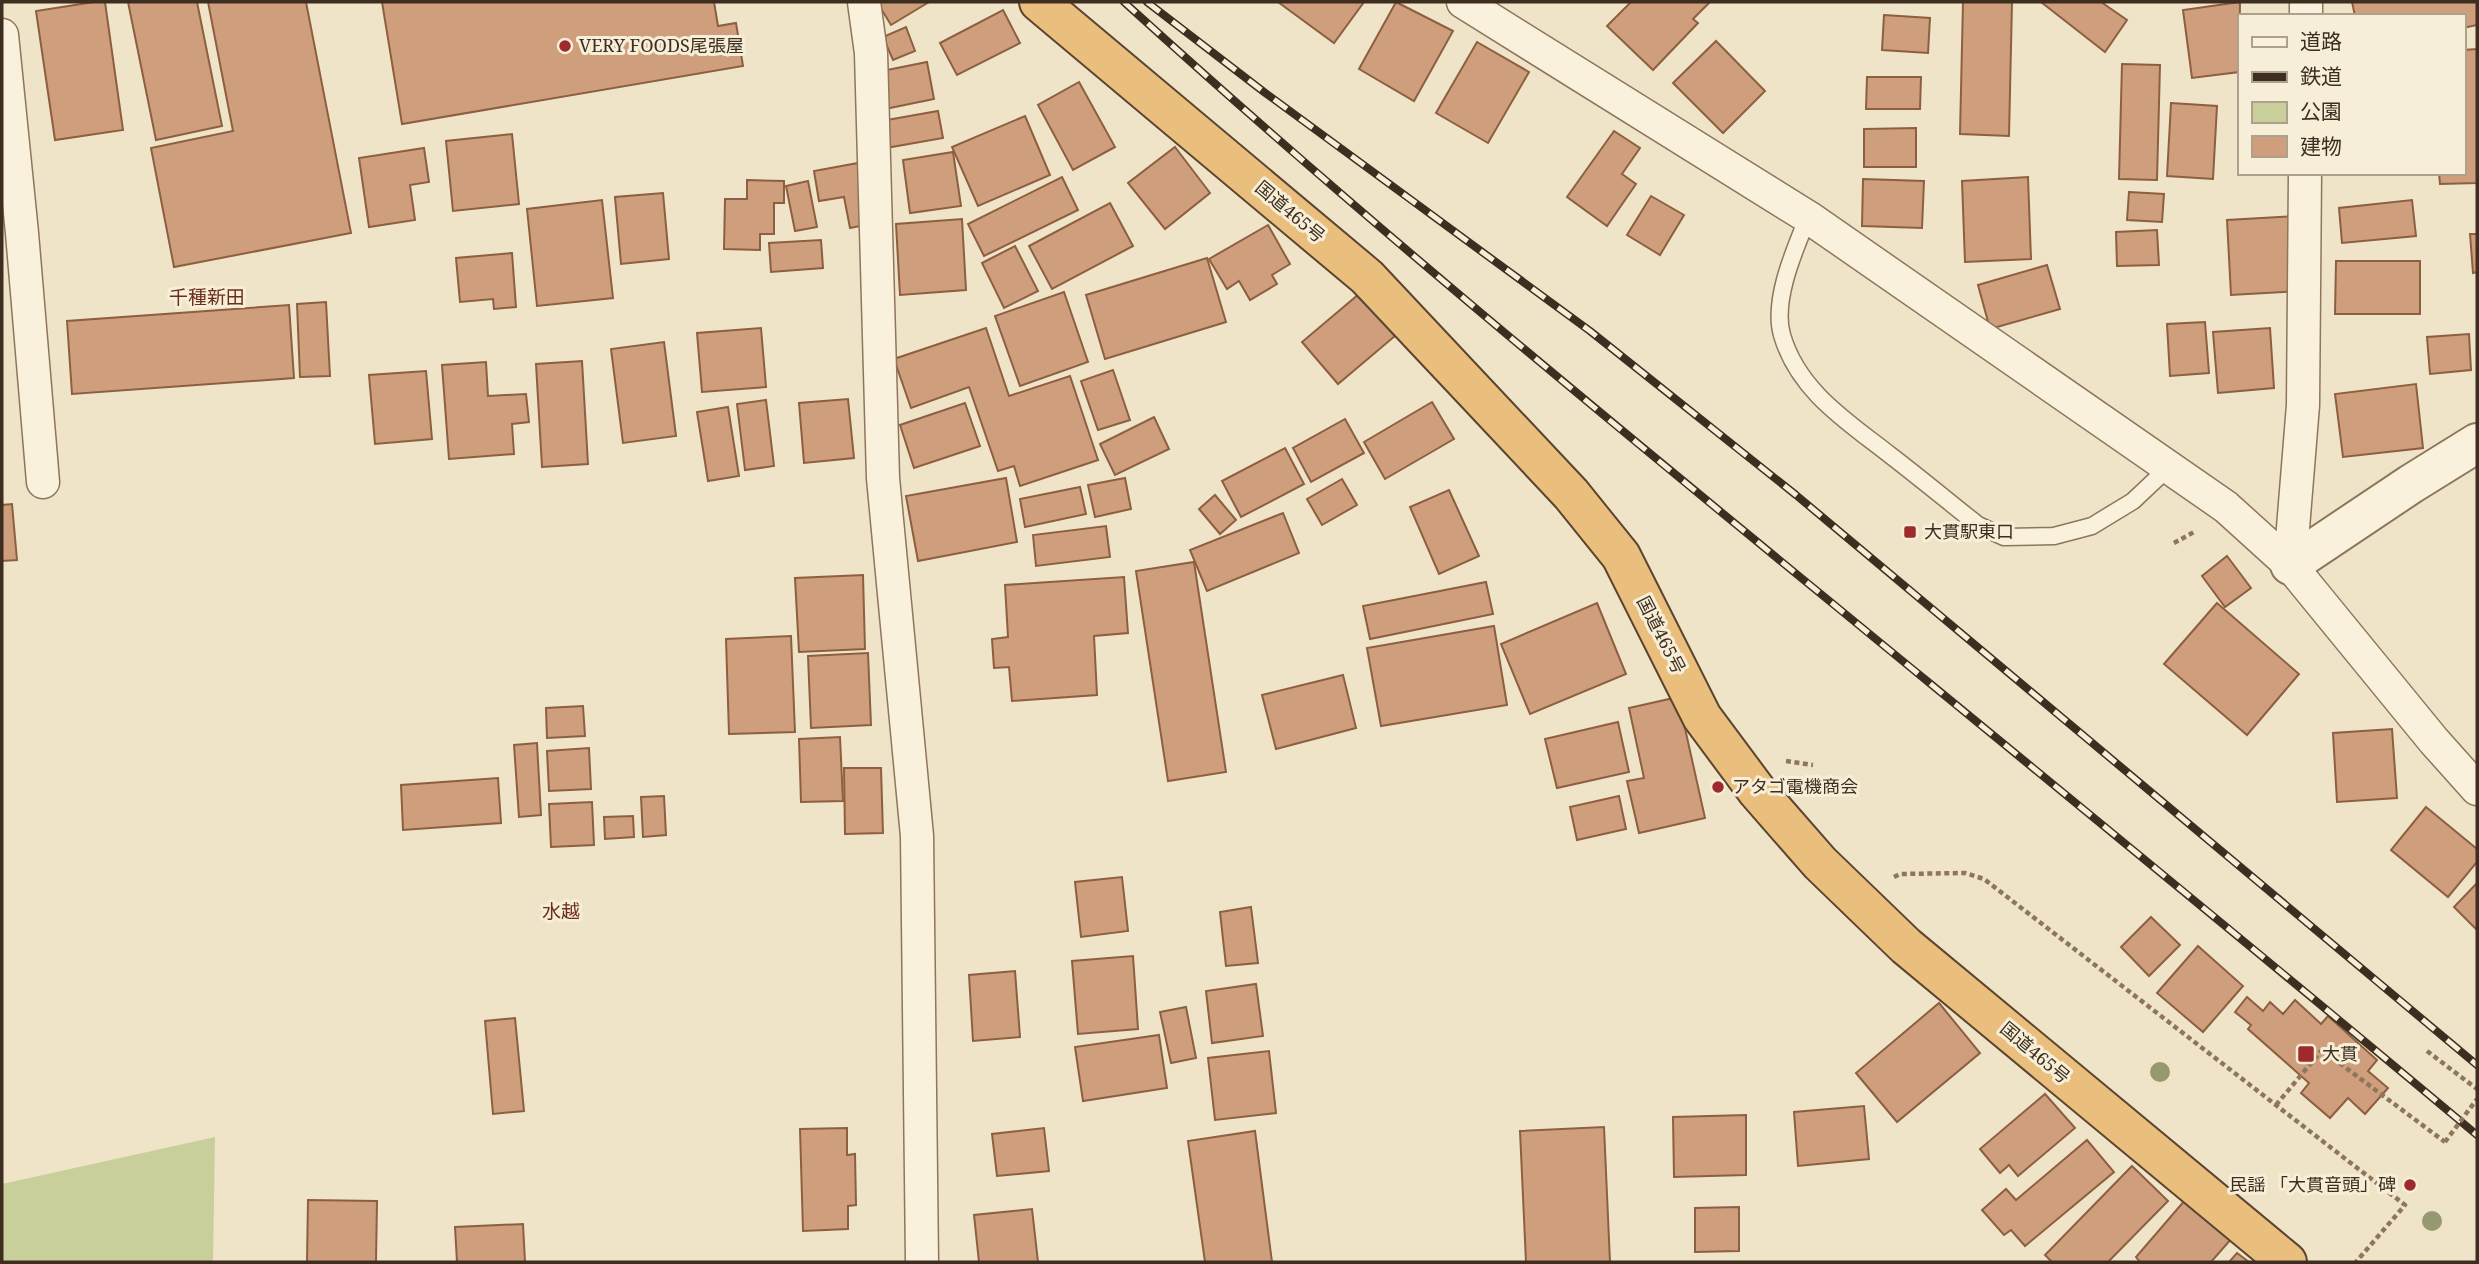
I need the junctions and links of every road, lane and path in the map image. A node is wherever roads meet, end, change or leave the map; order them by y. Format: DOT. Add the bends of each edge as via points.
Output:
graph roads {
  1 [pos="864,2"];
  2 [pos="1039,2"];
  3 [pos="1463,2"];
  4 [pos="2,35"];
  5 [pos="2305,175"];
  6 [pos="1808,217"];
  7 [pos="12,235"];
  8 [pos="2477,443"];
  9 [pos="2169,467"];
  10 [pos="43,482"];
  11 [pos="2201,528"];
  12 [pos="2174,543"];
  13 [pos="2290,565"];
  14 [pos="1776,760"];
  15 [pos="1813,765"];
  16 [pos="2477,789"];
  17 [pos="1888,879"];
  18 [pos="2427,1051"];
  19 [pos="2477,1088"];
  20 [pos="2477,1099"];
  21 [pos="2276,1105"];
  22 [pos="922,1262"];
  23 [pos="2287,1262"];
  24 [pos="2356,1262"];
  1 -- 22 [label="street" via="872,53 883,478 917,836"];
  2 -- 23 [label="highway, 国道465号" via="1367,276 1571,494 1621,556 1702,717 1757,791 1820,863 1906,946"];
  3 -- 6 [label="street"];
  4 -- 7 [label="street"];
  5 -- 13 [label="street" via="2304,405"];
  6 -- 9 [label="street"];
  6 -- 9 [label="lane" via="1788,267 1782,303 1782,334 1800,375 1824,403 1978,525 2004,537 2054,536 2092,526 2133,501"];
  7 -- 10 [label="street"];
  8 -- 13 [label="street"];
  9 -- 13 [label="street" via="2226,507"];
  11 -- 12 [label="path"];
  13 -- 16 [label="street"];
  14 -- 15 [label="path"];
  17 -- 21 [label="path" via="1900,874 1965,873 1984,879"];
  18 -- 19 [label="path"];
  20 -- 21 [label="path, bridge" via="2445,1142 2322,1050"];
  21 -- 24 [label="path" via="2405,1205"];
}
